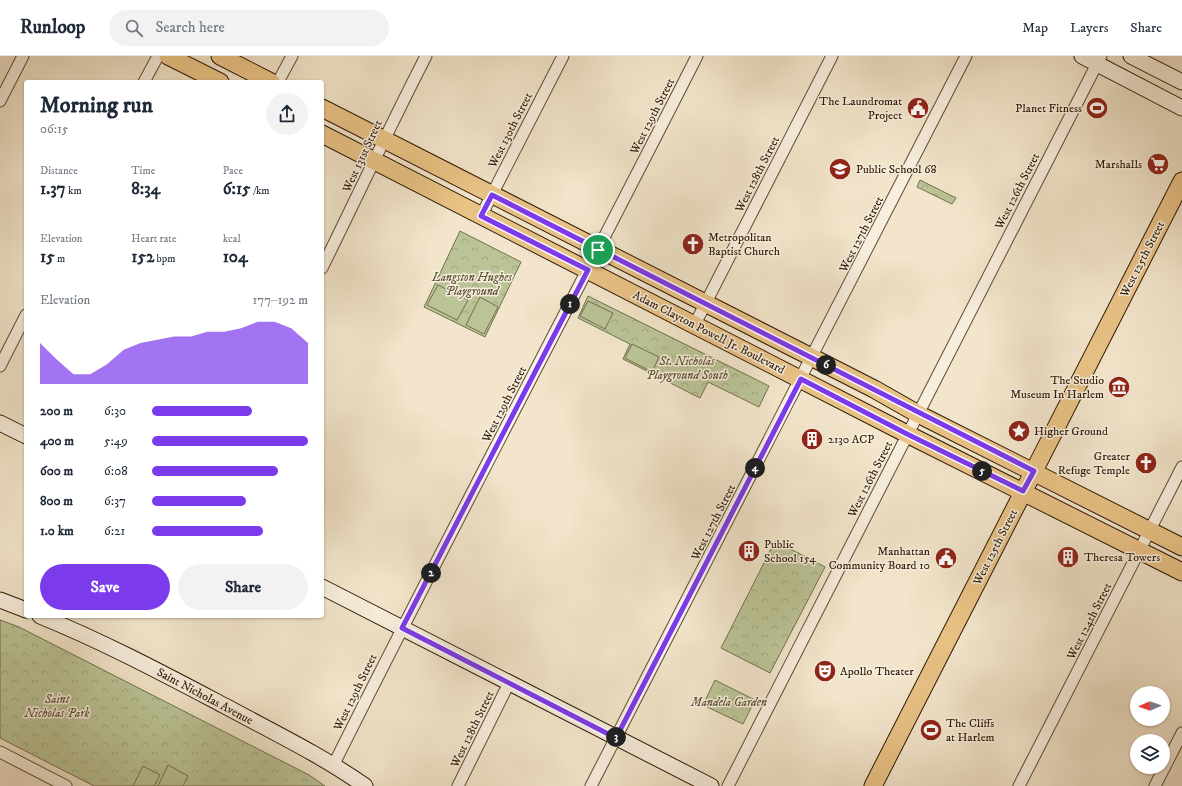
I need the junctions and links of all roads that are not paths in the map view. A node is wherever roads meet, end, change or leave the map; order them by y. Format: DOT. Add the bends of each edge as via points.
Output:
graph roads {
  1 [pos="23,56"];
  2 [pos="158,56"];
  3 [pos="168,56"];
  4 [pos="220,56"];
  5 [pos="292,56"];
  6 [pos="426,56"];
  7 [pos="563,56"];
  8 [pos="697,56"];
  9 [pos="832,56"];
  10 [pos="966,56"];
  11 [pos="1082,56"];
  12 [pos="1131,56"];
  13 [pos="1099,60"];
  14 [pos="145,80"];
  15 [pos="216,80"];
  16 [pos="267,80"];
  17 [pos="279,80"];
  18 [pos="1182,82"];
  19 [pos="0,101"];
  20 [pos="1182,108"];
  21 [pos="324,109"];
  22 [pos="324,135"];
  23 [pos="384,140"];
  24 [pos="374,162"];
  25 [pos="1182,181"];
  26 [pos="492,195"];
  27 [pos="481,216"];
  28 [pos="598,250"];
  29 [pos="324,264"];
  30 [pos="588,270"];
  31 [pos="705,304"];
  32 [pos="24,319"];
  33 [pos="694,324"];
  34 [pos="812,358"];
  35 [pos="0,366"];
  36 [pos="801,379"];
  37 [pos="918,414"];
  38 [pos="0,423"];
  39 [pos="907,434"];
  40 [pos="24,435"];
  41 [pos="1182,467"];
  42 [pos="1034,471"];
  43 [pos="1023,491"];
  44 [pos="1150,530"];
  45 [pos="1182,546"];
  46 [pos="1139,551"];
  47 [pos="1182,572"];
  48 [pos="324,588"];
  49 [pos="0,600"];
  50 [pos="24,609"];
  51 [pos="44,618"];
  52 [pos="402,628"];
  53 [pos="509,682"];
  54 [pos="1182,733"];
  55 [pos="616,738"];
  56 [pos="0,752"];
  57 [pos="334,764"];
  58 [pos="66,786"];
  59 [pos="365,786"];
  60 [pos="458,786"];
  61 [pos="592,786"];
  62 [pos="711,786"];
  63 [pos="728,786"];
  64 [pos="873,786"];
  65 [pos="1019,786"];
  66 [pos="1155,786"];
  1 -- 19 [label="street"];
  2 -- 14 [label="street"];
  3 -- 15 [label="main road"];
  4 -- 16 [label="main road"];
  5 -- 17 [label="street"];
  6 -- 23 [label="street, West 131st Street"];
  7 -- 26 [label="street, West 130th Street"];
  8 -- 28 [label="street, West 129th Street"];
  9 -- 31 [label="street, West 128th Street"];
  10 -- 34 [label="street, West 127th Street"];
  11 -- 13 [label="main road"];
  12 -- 18 [label="main road"];
  13 -- 20 [label="main road"];
  13 -- 37 [label="street, West 126th Street"];
  21 -- 23 [label="main road, Adam Clayton Powell Jr. Boulevard"];
  22 -- 24 [label="main road, Adam Clayton Powell Jr. Boulevard"];
  23 -- 24 [label="street, West 131st Street"];
  23 -- 26 [label="main road, Adam Clayton Powell Jr. Boulevard"];
  24 -- 27 [label="main road, Adam Clayton Powell Jr. Boulevard"];
  24 -- 29 [label="street, West 131st Street"];
  25 -- 42 [label="main road, West 125th Street"];
  26 -- 27 [label="street, West 130th Street"];
  26 -- 28 [label="main road, Adam Clayton Powell Jr. Boulevard"];
  27 -- 30 [label="main road, Adam Clayton Powell Jr. Boulevard"];
  28 -- 30 [label="street, West 129th Street"];
  28 -- 31 [label="main road, Adam Clayton Powell Jr. Boulevard"];
  30 -- 33 [label="main road, Adam Clayton Powell Jr. Boulevard"];
  30 -- 52 [label="street, West 129th Street"];
  31 -- 33 [label="street, West 128th Street"];
  31 -- 34 [label="main road, Adam Clayton Powell Jr. Boulevard"];
  32 -- 35 [label="street"];
  33 -- 36 [label="main road, Adam Clayton Powell Jr. Boulevard"];
  34 -- 36 [label="street, West 127th Street"];
  34 -- 37 [label="main road, Adam Clayton Powell Jr. Boulevard"];
  36 -- 39 [label="main road, Adam Clayton Powell Jr. Boulevard"];
  36 -- 55 [label="street, West 127th Street"];
  37 -- 39 [label="street, West 126th Street"];
  37 -- 42 [label="main road, Adam Clayton Powell Jr. Boulevard"];
  38 -- 40 [label="main road"];
  39 -- 43 [label="main road, Adam Clayton Powell Jr. Boulevard"];
  39 -- 63 [label="street, West 126th Street"];
  41 -- 44 [label="street, West 124th Street"];
  42 -- 43 [label="main road, West 125th Street"];
  42 -- 44 [label="main road, Adam Clayton Powell Jr. Boulevard"];
  43 -- 46 [label="main road, Adam Clayton Powell Jr. Boulevard"];
  43 -- 64 [label="main road, West 125th Street"];
  44 -- 45 [label="main road, Adam Clayton Powell Jr. Boulevard"];
  44 -- 46 [label="street, West 124th Street"];
  46 -- 47 [label="main road, Adam Clayton Powell Jr. Boulevard"];
  46 -- 65 [label="street, West 124th Street"];
  48 -- 52 [label="main road"];
  49 -- 50 [label="main road"];
  51 -- 57 [label="main road, Saint Nicholas Avenue" via="155,668"];
  52 -- 53 [label="main road"];
  52 -- 57 [label="street, West 129th Street"];
  53 -- 55 [label="main road"];
  53 -- 60 [label="street, West 128th Street"];
  54 -- 66 [label="street"];
  55 -- 61 [label="street, West 127th Street"];
  55 -- 62 [label="main road"];
  56 -- 58 [label="street"];
  57 -- 59 [label="main road, Saint Nicholas Avenue"];
}
